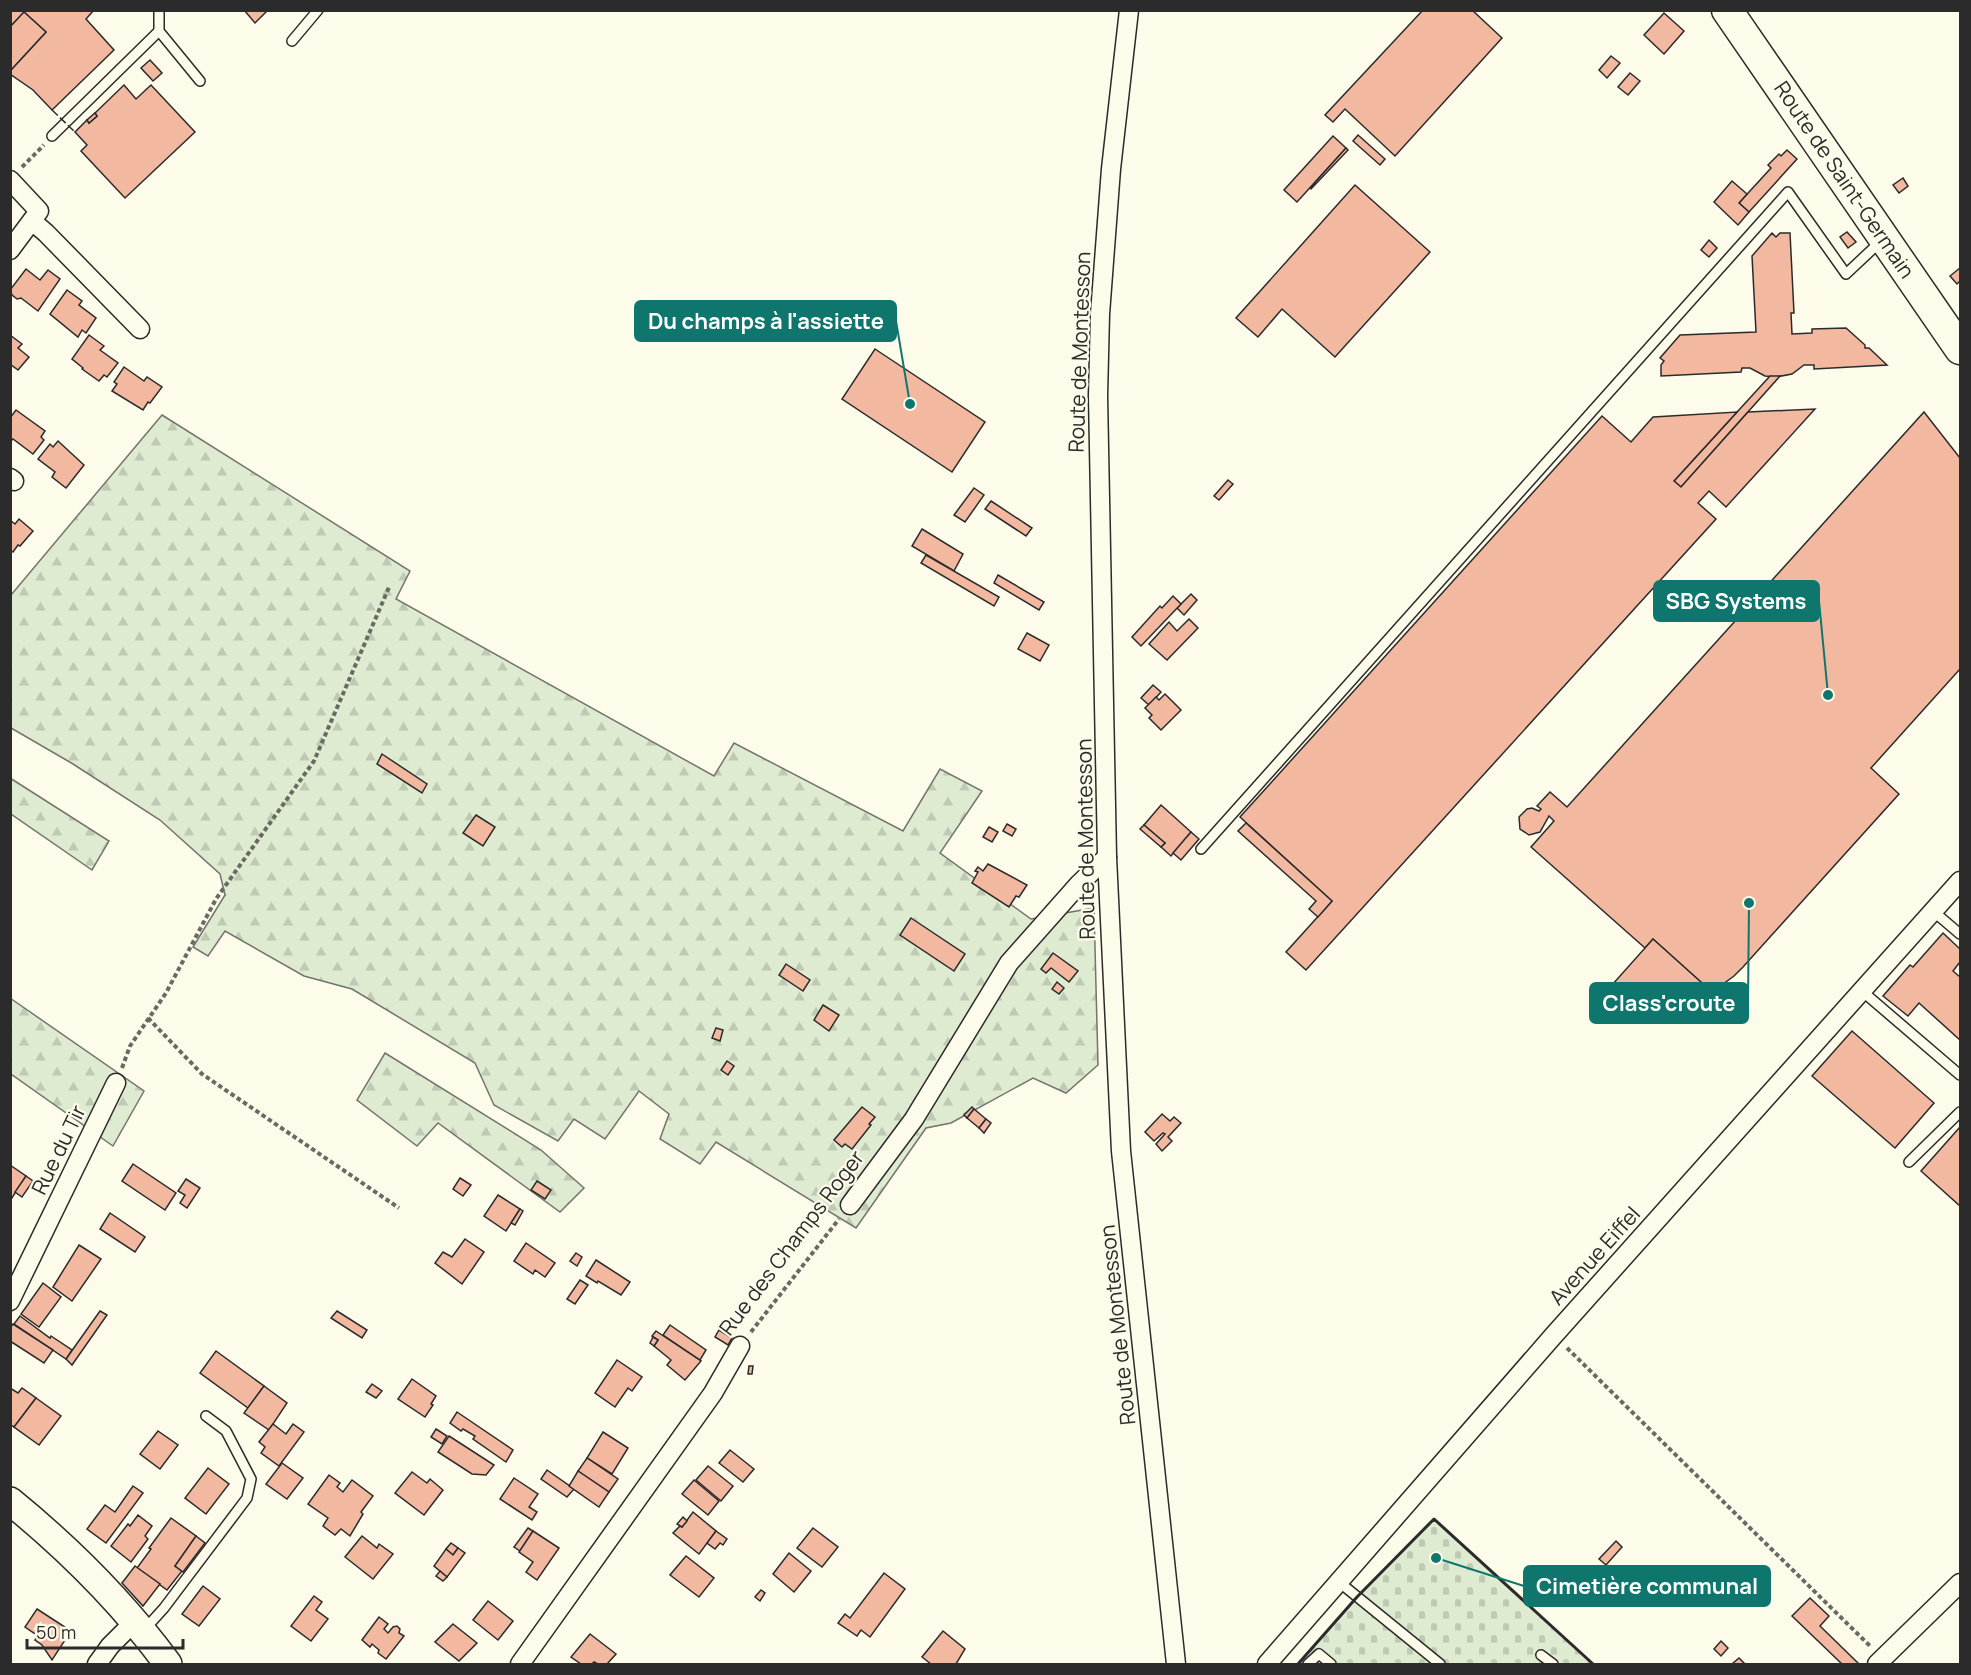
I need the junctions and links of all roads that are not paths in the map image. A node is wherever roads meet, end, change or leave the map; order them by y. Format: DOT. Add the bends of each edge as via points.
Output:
graph roads {
  1 [pos="159,10"];
  2 [pos="318,10"];
  3 [pos="1129,10"];
  4 [pos="1727,10"];
  5 [pos="159,31"];
  6 [pos="292,41"];
  7 [pos="201,81"];
  8 [pos="52,136"];
  9 [pos="14,175"];
  10 [pos="32,221"];
  11 [pos="1884,239"];
  12 [pos="10,250"];
  13 [pos="140,329"];
  14 [pos="1960,349"];
  15 [pos="1201,849"];
  16 [pos="1107,857"];
  17 [pos="1960,881"];
  18 [pos="1934,911"];
  19 [pos="1960,934"];
  20 [pos="1862,991"];
  21 [pos="1960,1075"];
  22 [pos="116,1083"];
  23 [pos="1960,1112"];
  24 [pos="1909,1162"];
  25 [pos="850,1205"];
  26 [pos="10,1301"];
  27 [pos="740,1346"];
  28 [pos="206,1416"];
  29 [pos="11,1503"];
  30 [pos="1339,1582"];
  31 [pos="1960,1583"];
  32 [pos="139,1626"];
  33 [pos="1541,1655"];
  34 [pos="1880,1662"];
  35 [pos="97,1665"];
  36 [pos="168,1665"];
  37 [pos="520,1665"];
  38 [pos="1176,1665"];
  39 [pos="1267,1665"];
  40 [pos="1308,1665"];
  41 [pos="1331,1665"];
  42 [pos="1440,1665"];
  43 [pos="1552,1665"];
  1 -- 5 [label="lane"];
  2 -- 6 [label="lane"];
  3 -- 16 [label="street, Route de Montesson" via="1100,314 1098,396"];
  4 -- 11 [label="main road, Route de Saint-Germain"];
  5 -- 7 [label="lane"];
  5 -- 8 [label="lane"];
  9 -- 10 [label="street" via="39,211"];
  10 -- 12 [label="street"];
  10 -- 13 [label="street"];
  11 -- 14 [label="main road, Route de Saint-Germain"];
  11 -- 15 [label="lane" via="1846,274 1788,192"];
  16 -- 25 [label="street, Rue des Champs Roger" via="1009,963 914,1119"];
  16 -- 38 [label="street, Route de Montesson" via="1121,1151"];
  17 -- 18 [label="street, Avenue Eiffel"];
  18 -- 19 [label="lane"];
  18 -- 20 [label="street, Avenue Eiffel"];
  20 -- 21 [label="lane"];
  20 -- 30 [label="street, Avenue Eiffel"];
  22 -- 26 [label="street, Rue du Tir"];
  23 -- 24 [label="lane"];
  27 -- 37 [label="street, Rue des Champs Roger" via="713,1393"];
  28 -- 32 [label="lane" via="226,1431 251,1479 248,1498 164,1608"];
  29 -- 32 [label="street" via="70,1552"];
  30 -- 39 [label="street, Avenue Eiffel"];
  30 -- 42 [label="lane"];
  31 -- 34 [label="street"];
  32 -- 35 [label="street" via="110,1646"];
  32 -- 36 [label="street"];
  33 -- 43 [label="lane"];
  40 -- 41 [label="lane" via="1319,1654"];
}
